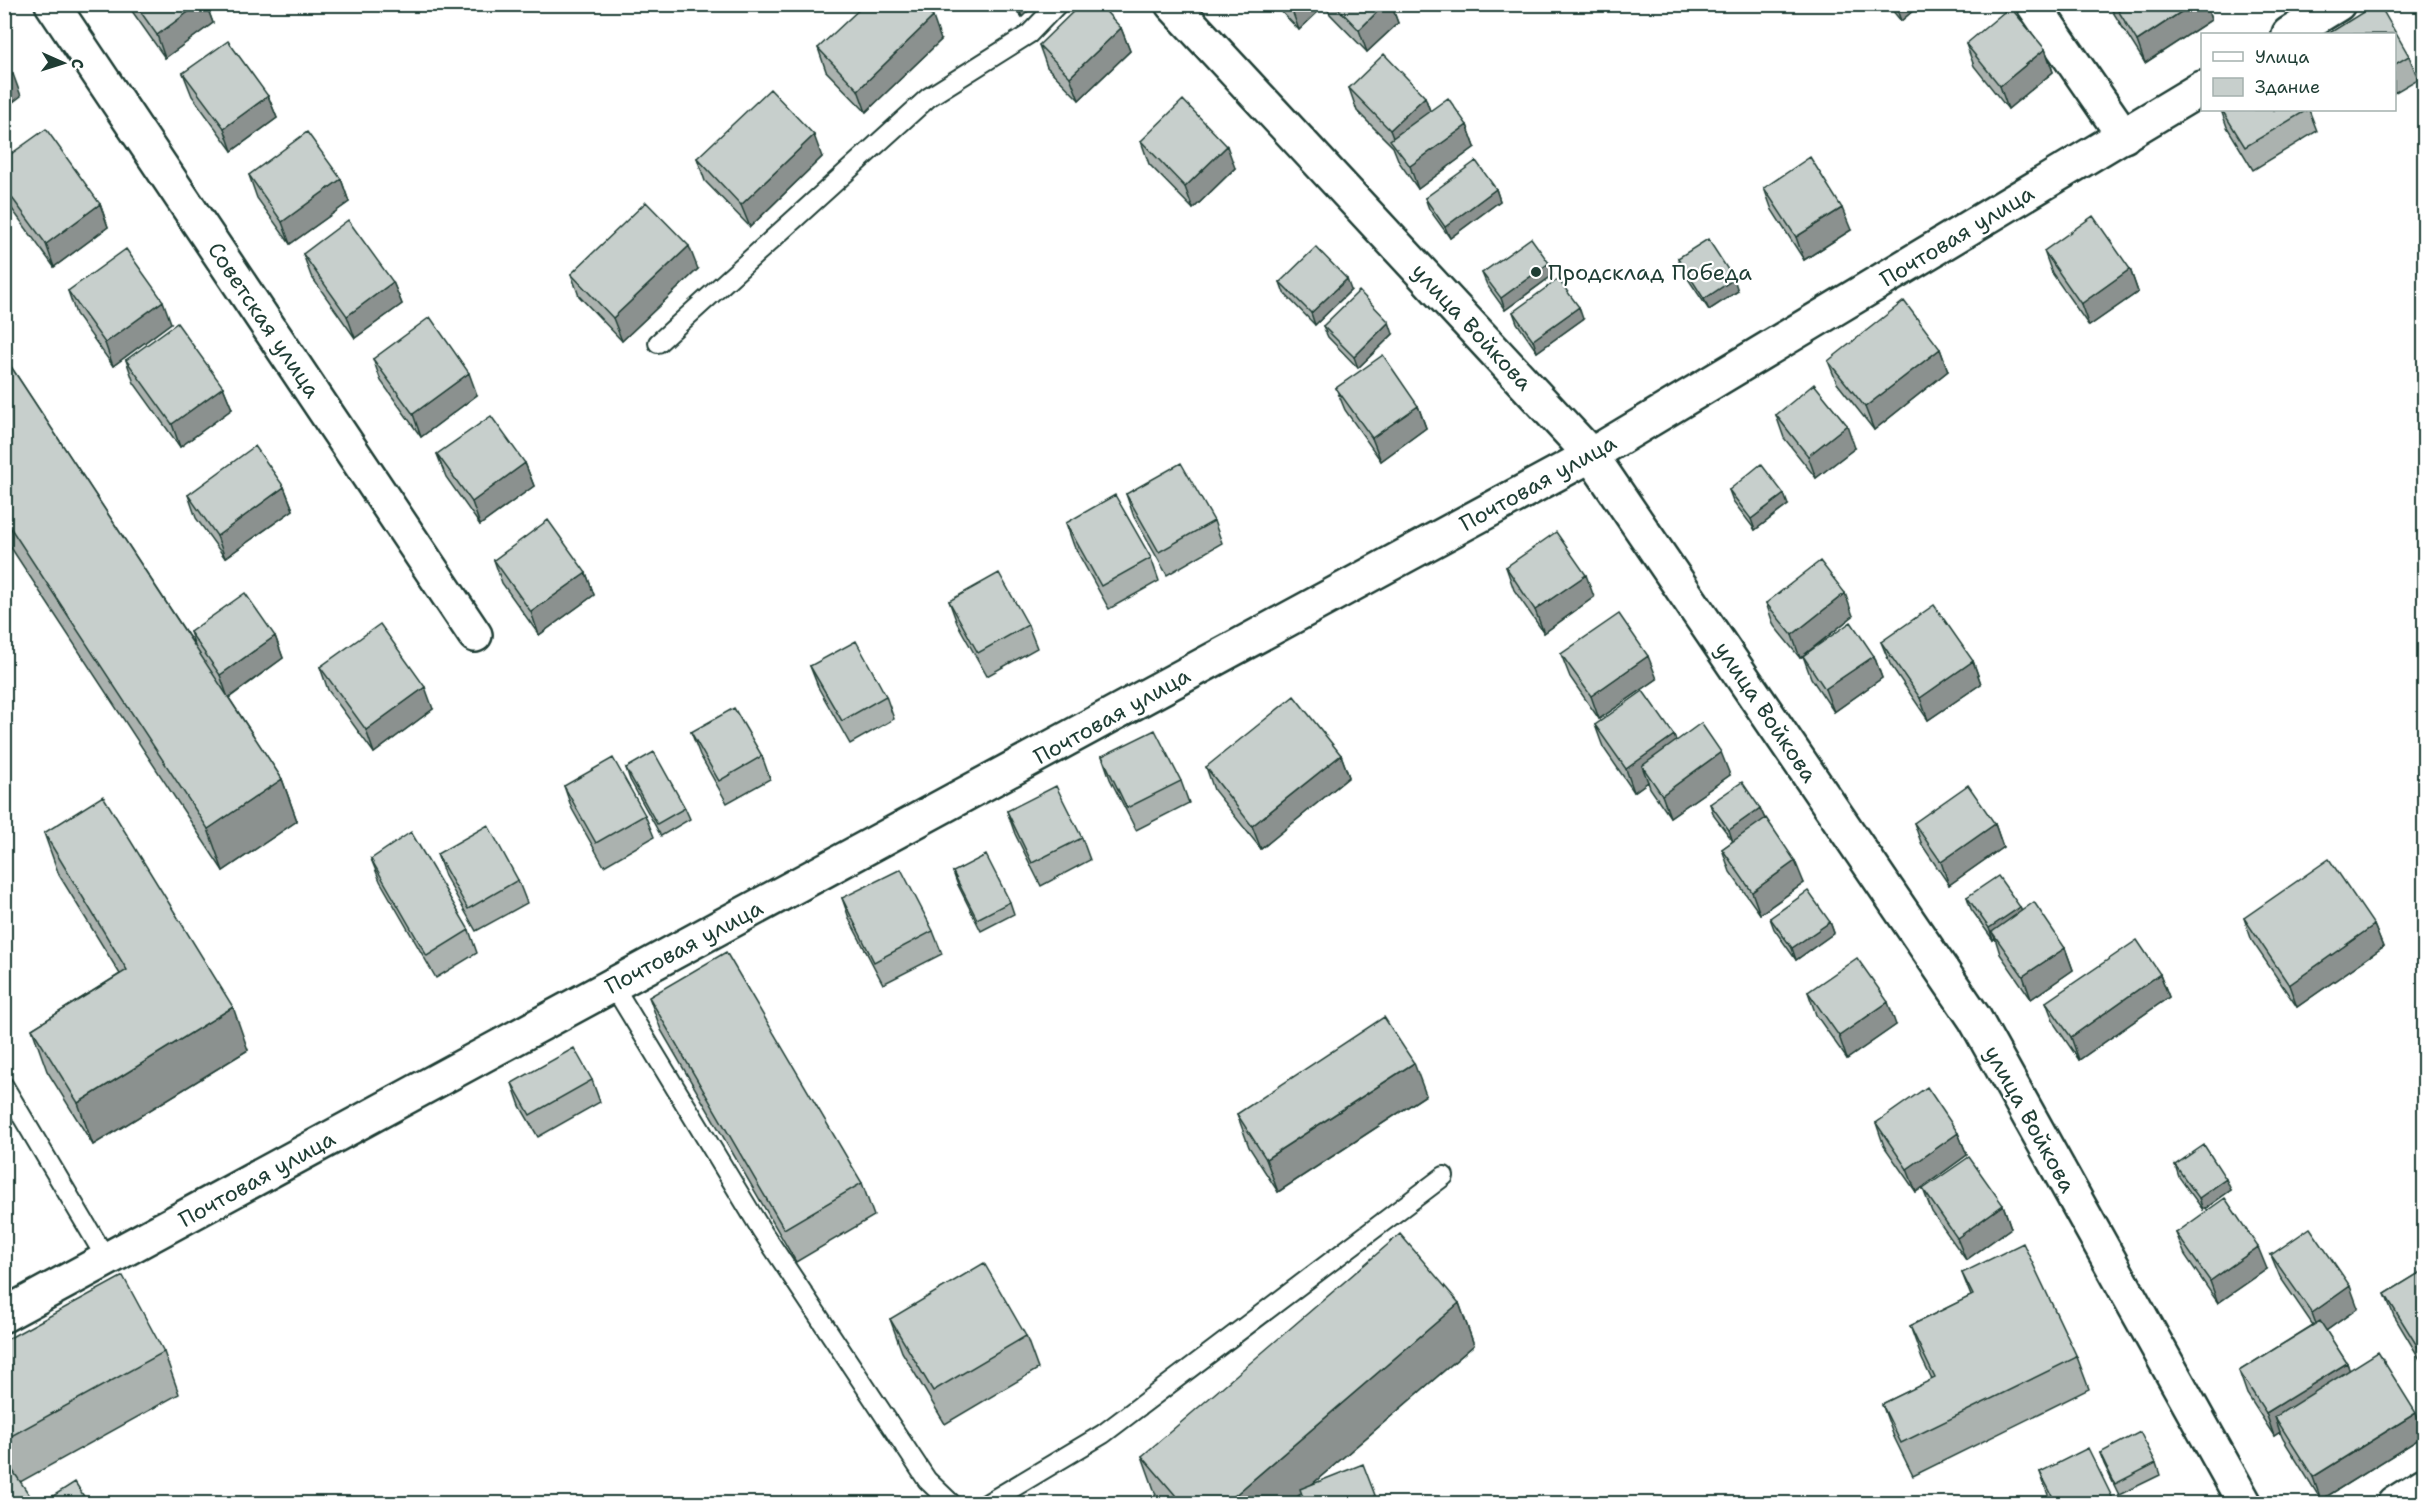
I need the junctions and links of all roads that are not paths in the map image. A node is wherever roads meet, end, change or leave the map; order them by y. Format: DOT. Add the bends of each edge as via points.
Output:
graph roads {
  1 [pos="52,4"];
  2 [pos="1058,4"];
  3 [pos="1172,4"];
  4 [pos="2033,4"];
  5 [pos="2338,4"];
  6 [pos="2291,33"];
  7 [pos="2201,89"];
  8 [pos="2124,136"];
  9 [pos="658,343"];
  10 [pos="1591,455"];
  11 [pos="475,634"];
  12 [pos="613,985"];
  13 [pos="4,1086"];
  14 [pos="1444,1176"];
  15 [pos="107,1260"];
  16 [pos="4,1315"];
  17 [pos="2424,1485"];
  18 [pos="951,1503"];
  19 [pos="986,1503"];
  20 [pos="2245,1503"];
  21 [pos="2394,1503"];
  1 -- 11 [label="main road, Советская улица"];
  2 -- 9 [label="lane" via="1029,34 929,96"];
  3 -- 10 [label="main road, улица Войкова"];
  4 -- 8 [label="main road"];
  5 -- 6 [label="main road"];
  7 -- 8 [label="main road, Почтовая улица"];
  8 -- 10 [label="main road, Почтовая улица"];
  10 -- 12 [label="main road, Почтовая улица"];
  10 -- 20 [label="main road, улица Войкова" via="1975,1019"];
  12 -- 15 [label="main road, Почтовая улица"];
  12 -- 18 [label="lane" via="762,1231 927,1480"];
  13 -- 15 [label="lane"];
  14 -- 19 [label="lane" via="1103,1434"];
  15 -- 16 [label="main road, Почтовая улица"];
  17 -- 21 [label="main road"];
}
